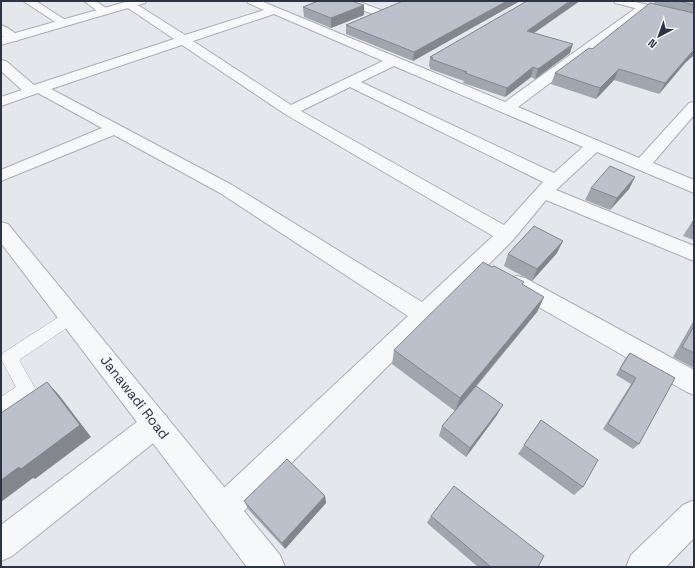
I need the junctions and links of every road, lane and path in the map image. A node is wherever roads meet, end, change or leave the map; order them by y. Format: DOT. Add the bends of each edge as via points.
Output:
graph roads {
  1 [pos="28,1"];
  2 [pos="89,1"];
  3 [pos="252,1"];
  4 [pos="347,1"];
  5 [pos="619,1"];
  6 [pos="135,3"];
  7 [pos="644,7"];
  8 [pos="273,10"];
  9 [pos="104,11"];
  10 [pos="367,20"];
  11 [pos="694,20"];
  12 [pos="64,23"];
  13 [pos="1,29"];
  14 [pos="345,29"];
  15 [pos="330,35"];
  16 [pos="13,38"];
  17 [pos="183,40"];
  18 [pos="1,41"];
  19 [pos="395,60"];
  20 [pos="427,60"];
  21 [pos="1,64"];
  22 [pos="414,68"];
  23 [pos="351,82"];
  24 [pos="35,90"];
  25 [pos="1,102"];
  26 [pos="694,106"];
  27 [pos="507,108"];
  28 [pos="290,111"];
  29 [pos="114,129"];
  30 [pos="595,145"];
  31 [pos="642,165"];
  32 [pos="1,176"];
  33 [pos="549,186"];
  34 [pos="694,187"];
  35 [pos="1,229"];
  36 [pos="506,235"];
  37 [pos="694,254"];
  38 [pos="478,263"];
  39 [pos="424,315"];
  40 [pos="71,317"];
  41 [pos="5,352"];
  42 [pos="694,384"];
  43 [pos="1,407"];
  44 [pos="156,424"];
  45 [pos="224,510"];
  46 [pos="694,516"];
  47 [pos="1,545"];
  48 [pos="652,564"];
  49 [pos="268,567"];
  1 -- 12 [label="street"];
  2 -- 9 [label="street"];
  3 -- 8 [label="street"];
  4 -- 10 [label="street" via="385,12"];
  5 -- 7 [label="street"];
  6 -- 9 [label="street"];
  6 -- 17 [label="street"];
  7 -- 11 [label="street"];
  7 -- 27 [label="street"];
  8 -- 15 [label="street"];
  8 -- 17 [label="street"];
  9 -- 12 [label="street"];
  12 -- 16 [label="street"];
  13 -- 16 [label="street"];
  14 -- 15 [label="street"];
  15 -- 19 [label="street"];
  16 -- 18 [label="street"];
  17 -- 24 [label="street"];
  17 -- 28 [label="street"];
  19 -- 22 [label="street"];
  19 -- 23 [label="street"];
  20 -- 22 [label="street"];
  21 -- 24 [label="street"];
  22 -- 27 [label="street"];
  23 -- 28 [label="street"];
  23 -- 33 [label="street"];
  24 -- 25 [label="street"];
  24 -- 29 [label="street"];
  26 -- 31 [label="street"];
  27 -- 30 [label="street"];
  28 -- 36 [label="street"];
  29 -- 32 [label="street"];
  29 -- 39 [label="street" via="226,189"];
  30 -- 31 [label="street"];
  30 -- 33 [label="street"];
  31 -- 34 [label="street"];
  33 -- 36 [label="street"];
  33 -- 37 [label="street"];
  35 -- 40 [label="street, Janawadi Road"];
  36 -- 38 [label="street"];
  38 -- 39 [label="street"];
  38 -- 42 [label="street"];
  39 -- 45 [label="street"];
  40 -- 41 [label="lane"];
  40 -- 44 [label="street, Janawadi Road"];
  41 -- 43 [label="lane" via="27,390"];
  44 -- 45 [label="street, Janawadi Road"];
  44 -- 47 [label="street"];
  45 -- 49 [label="street, Janawadi Road"];
  46 -- 48 [label="street"];
}
